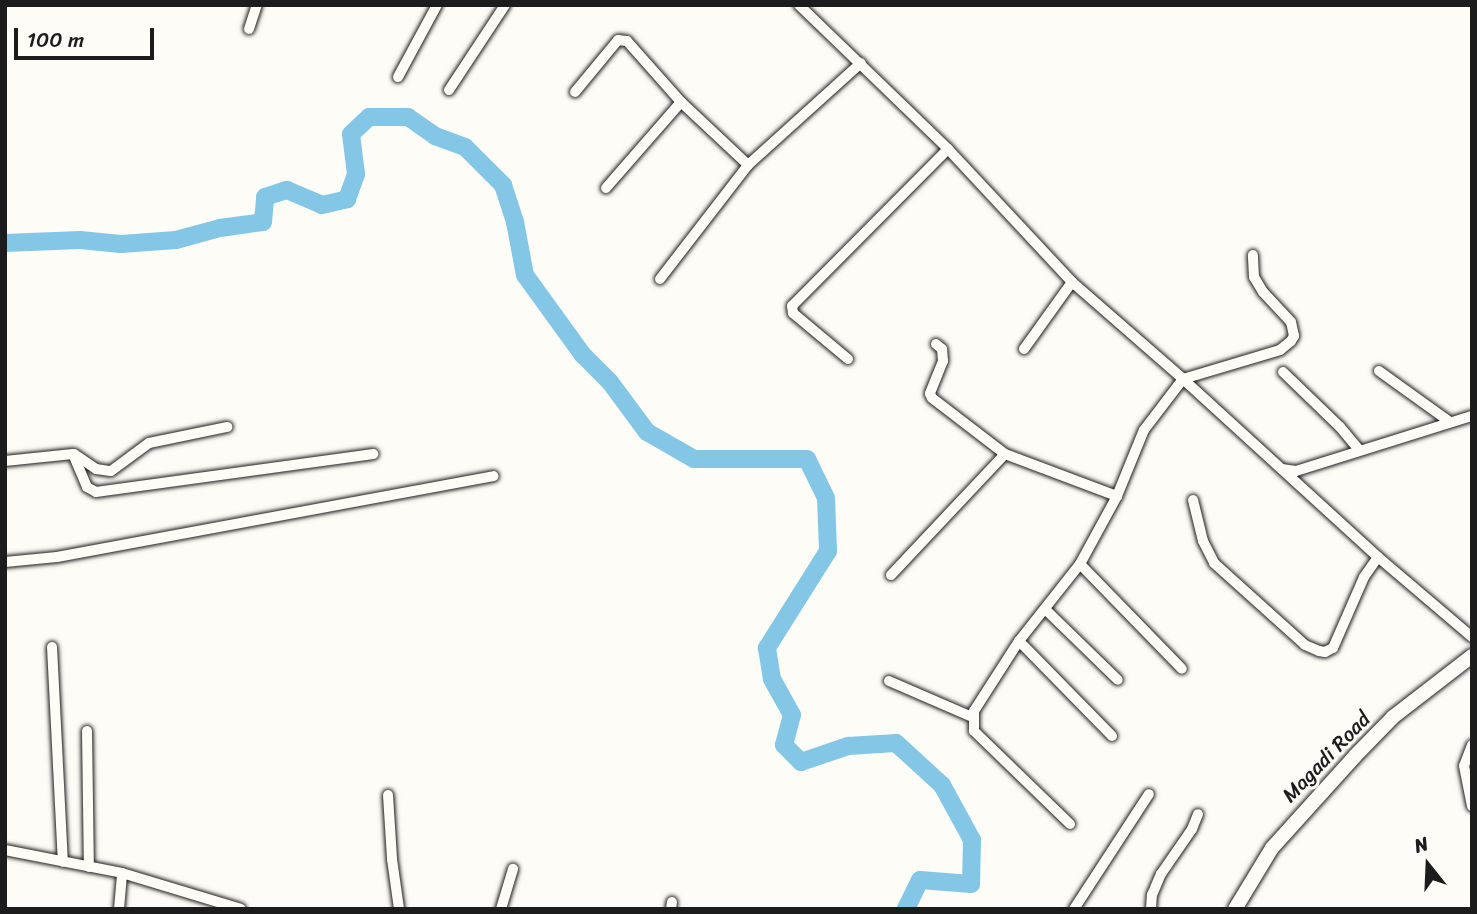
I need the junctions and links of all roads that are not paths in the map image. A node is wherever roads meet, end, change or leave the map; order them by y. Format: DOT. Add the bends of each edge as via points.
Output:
graph roads {
  1 [pos="257,5"];
  2 [pos="437,5"];
  3 [pos="505,5"];
  4 [pos="799,5"];
  5 [pos="248,29"];
  6 [pos="861,63"];
  7 [pos="398,77"];
  8 [pos="449,90"];
  9 [pos="575,92"];
  10 [pos="681,102"];
  11 [pos="948,149"];
  12 [pos="748,165"];
  13 [pos="606,188"];
  14 [pos="1253,255"];
  15 [pos="660,279"];
  16 [pos="1072,282"];
  17 [pos="936,344"];
  18 [pos="1024,349"];
  19 [pos="848,359"];
  20 [pos="1379,371"];
  21 [pos="1283,372"];
  22 [pos="1184,379"];
  23 [pos="1472,416"];
  24 [pos="1450,422"];
  25 [pos="227,427"];
  26 [pos="1359,450"];
  27 [pos="74,454"];
  28 [pos="373,454"];
  29 [pos="1005,454"];
  30 [pos="5,461"];
  31 [pos="1281,469"];
  32 [pos="494,476"];
  33 [pos="1117,496"];
  34 [pos="1193,500"];
  35 [pos="1378,557"];
  36 [pos="5,562"];
  37 [pos="1080,564"];
  38 [pos="891,575"];
  39 [pos="1046,610"];
  40 [pos="1472,624"];
  41 [pos="1462,631"];
  42 [pos="1472,637"];
  43 [pos="1019,641"];
  44 [pos="52,647"];
  45 [pos="1472,656"];
  46 [pos="1182,669"];
  47 [pos="1118,680"];
  48 [pos="889,681"];
  49 [pos="972,717"];
  50 [pos="87,731"];
  51 [pos="1112,736"];
  52 [pos="1472,745"];
  53 [pos="1149,794"];
  54 [pos="388,795"];
  55 [pos="1472,806"];
  56 [pos="1198,814"];
  57 [pos="1070,824"];
  58 [pos="5,850"];
  59 [pos="64,862"];
  60 [pos="89,867"];
  61 [pos="513,869"];
  62 [pos="122,873"];
  63 [pos="119,909"];
  64 [pos="241,909"];
  65 [pos="399,909"];
  66 [pos="501,909"];
  67 [pos="1074,909"];
  68 [pos="1150,909"];
  69 [pos="1235,909"];
  1 -- 5 [label="street"];
  2 -- 7 [label="street"];
  3 -- 8 [label="street"];
  4 -- 6 [label="street"];
  6 -- 11 [label="street"];
  6 -- 12 [label="street"];
  9 -- 10 [label="street" via="622,40"];
  10 -- 12 [label="street"];
  10 -- 13 [label="street"];
  11 -- 16 [label="street"];
  11 -- 19 [label="street" via="792,306 793,313"];
  12 -- 15 [label="street"];
  14 -- 22 [label="street" via="1254,277 1291,322 1294,336 1280,349"];
  16 -- 18 [label="street"];
  16 -- 22 [label="street"];
  17 -- 29 [label="street" via="942,349 943,365 930,396"];
  20 -- 24 [label="street"];
  21 -- 26 [label="street"];
  22 -- 31 [label="street"];
  22 -- 33 [label="street" via="1144,430"];
  23 -- 24 [label="street"];
  24 -- 26 [label="street"];
  25 -- 27 [label="street" via="149,443 111,471 96,469"];
  26 -- 31 [label="street" via="1296,471"];
  27 -- 28 [label="street" via="87,487 96,492"];
  27 -- 30 [label="street"];
  29 -- 33 [label="street"];
  29 -- 38 [label="street"];
  31 -- 35 [label="street"];
  32 -- 36 [label="street" via="194,533"];
  33 -- 37 [label="street"];
  34 -- 35 [label="street" via="1206,551 1214,563 1305,645 1319,651 1332,648"];
  35 -- 41 [label="street"];
  37 -- 39 [label="street"];
  37 -- 46 [label="street"];
  39 -- 43 [label="street"];
  39 -- 47 [label="street"];
  40 -- 41 [label="street"];
  41 -- 42 [label="street"];
  43 -- 49 [label="street"];
  43 -- 51 [label="street"];
  44 -- 59 [label="street"];
  45 -- 69 [label="highway, Magadi Road" via="1393,717 1355,755 1272,848"];
  48 -- 49 [label="street"];
  49 -- 57 [label="street" via="974,730"];
  50 -- 60 [label="street"];
  52 -- 55 [label="street" via="1464,766"];
  53 -- 67 [label="street"];
  54 -- 65 [label="street"];
  56 -- 68 [label="street" via="1161,874"];
  58 -- 59 [label="street"];
  59 -- 60 [label="street"];
  60 -- 62 [label="street"];
  61 -- 66 [label="street"];
  62 -- 63 [label="street"];
  62 -- 64 [label="street"];
}
